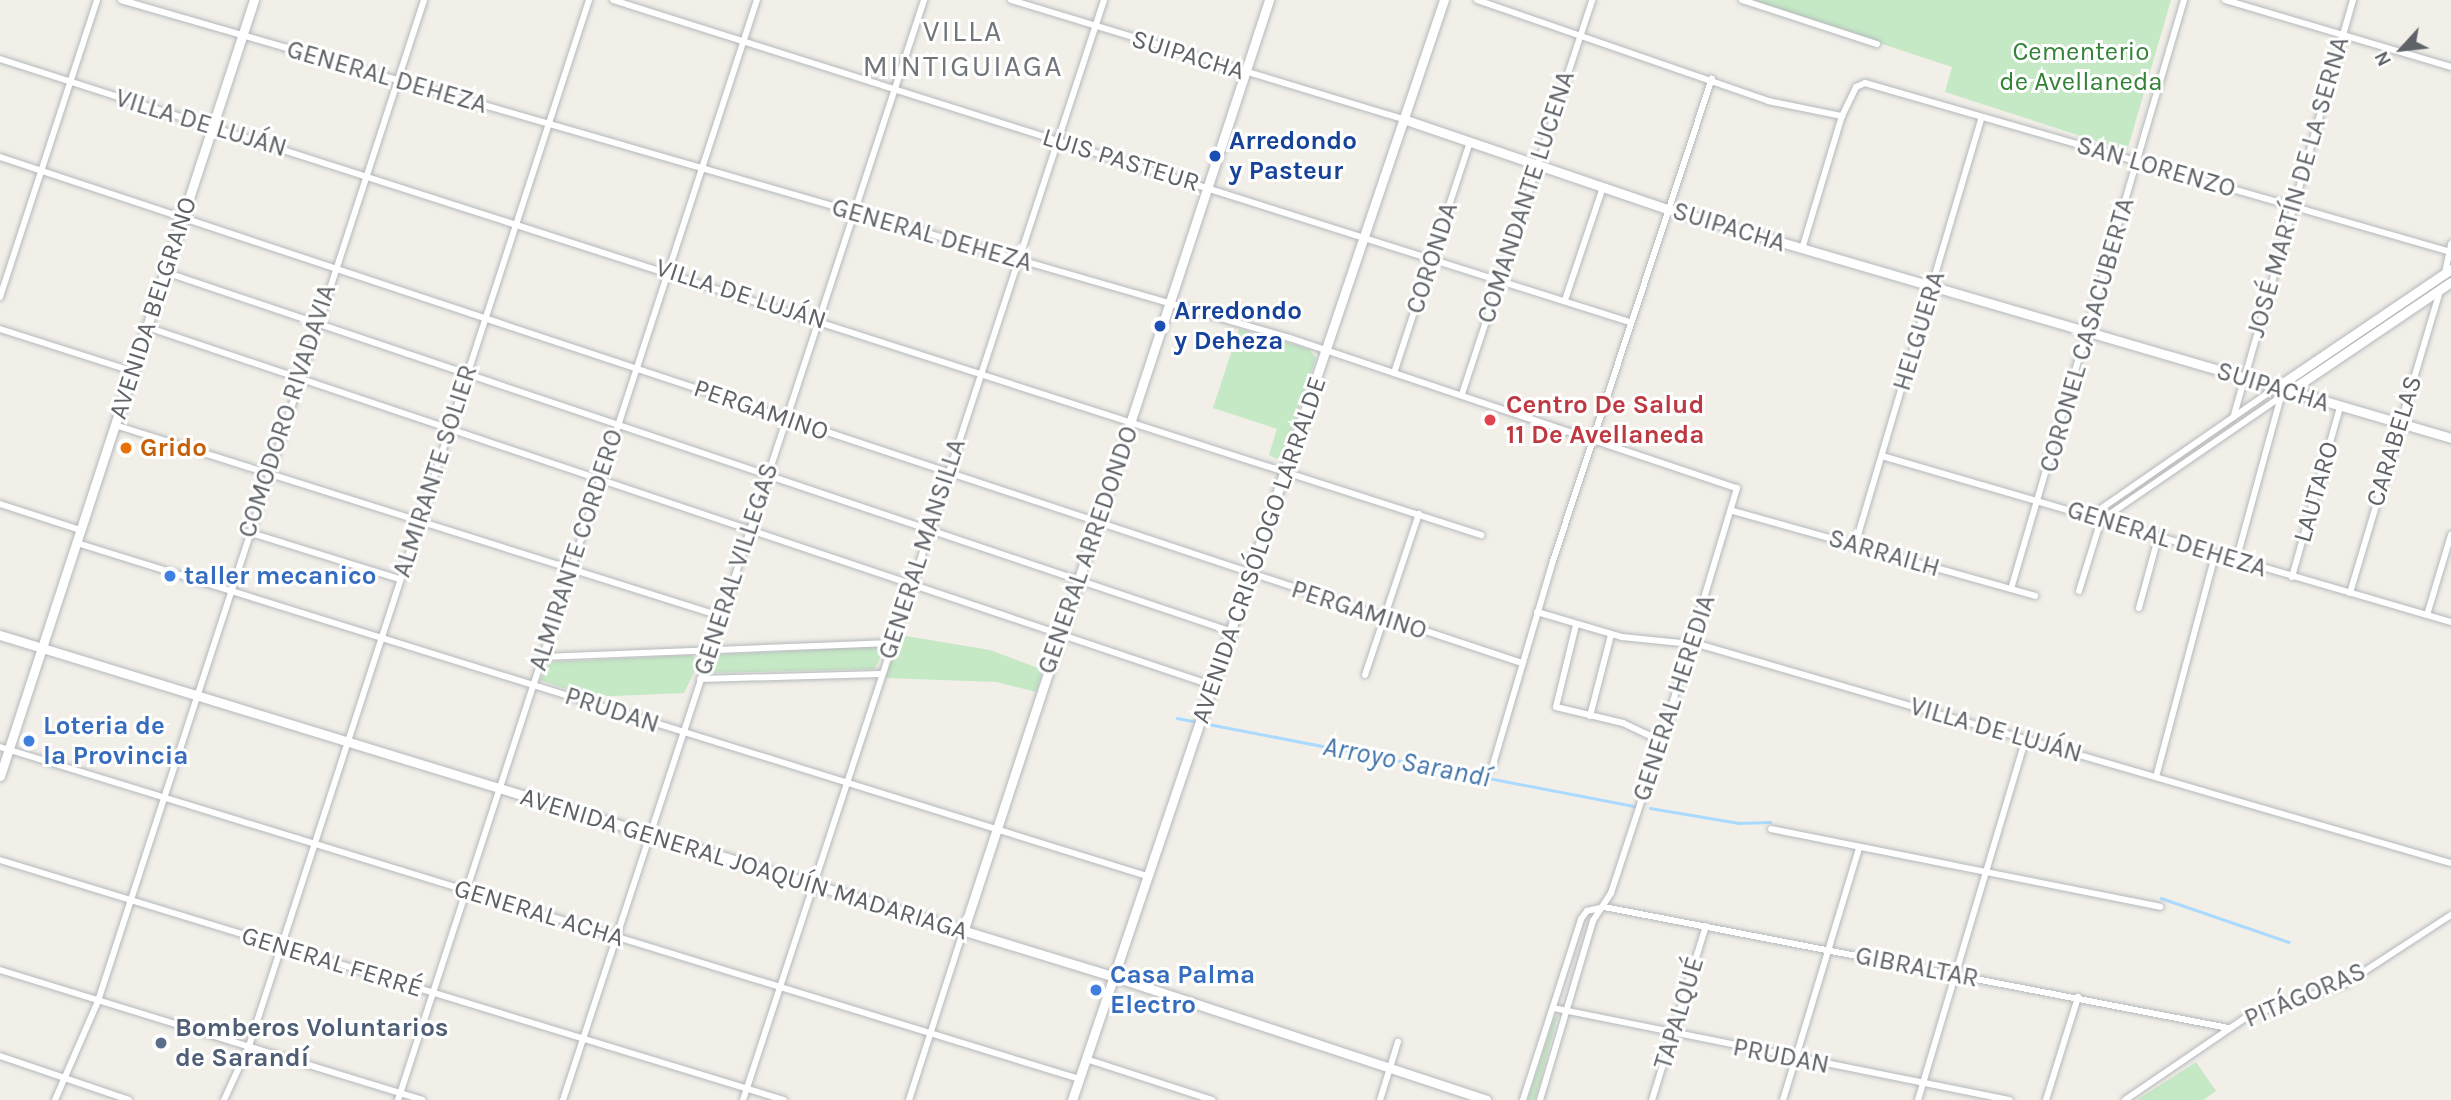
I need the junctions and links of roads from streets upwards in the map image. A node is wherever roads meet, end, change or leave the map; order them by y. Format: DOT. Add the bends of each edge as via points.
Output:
graph roads {
  1 [pos="97,0"];
  2 [pos="121,0"];
  3 [pos="254,0"];
  4 [pos="424,0"];
  5 [pos="589,0"];
  6 [pos="613,0"];
  7 [pos="757,0"];
  8 [pos="925,0"];
  9 [pos="1011,0"];
  10 [pos="1104,0"];
  11 [pos="1269,0"];
  12 [pos="1444,0"];
  13 [pos="1477,0"];
  14 [pos="1591,0"];
  15 [pos="1742,0"];
  16 [pos="2184,0"];
  17 [pos="2225,0"];
  18 [pos="2354,0"];
  19 [pos="1095,27"];
  20 [pos="1580,33"];
  21 [pos="242,35"];
  22 [pos="2343,35"];
  23 [pos="743,40"];
  24 [pos="1877,44"];
  25 [pos="0,58"];
  26 [pos="2451,67"];
  27 [pos="1245,73"];
  28 [pos="1712,78"];
  29 [pos="398,81"];
  30 [pos="71,82"];
  31 [pos="896,88"];
  32 [pos="1842,116"];
  33 [pos="1982,117"];
  34 [pos="1403,120"];
  35 [pos="549,125"];
  36 [pos="212,126"];
  37 [pos="1058,140"];
  38 [pos="1470,142"];
  39 [pos="0,157"];
  40 [pos="2138,161"];
  41 [pos="1536,165"];
  42 [pos="701,170"];
  43 [pos="41,171"];
  44 [pos="366,175"];
  45 [pos="1207,186"];
  46 [pos="1603,187"];
  47 [pos="2294,208"];
  48 [pos="1668,209"];
  49 [pos="851,211"];
  50 [pos="184,215"];
  51 [pos="516,223"];
  52 [pos="1365,236"];
  53 [pos="1802,249"];
  54 [pos="2450,249"];
  55 [pos="1432,258"];
  56 [pos="1019,261"];
  57 [pos="335,266"];
  58 [pos="668,271"];
  59 [pos="2448,271"];
  60 [pos="165,272"];
  61 [pos="1498,279"];
  62 [pos="2451,282"];
  63 [pos="1933,287"];
  64 [pos="2441,289"];
  65 [pos="0,297"];
  66 [pos="1565,300"];
  67 [pos="1170,304"];
  68 [pos="485,317"];
  69 [pos="818,319"];
  70 [pos="1629,322"];
  71 [pos="315,323"];
  72 [pos="147,327"];
  73 [pos="0,329"];
  74 [pos="2087,332"];
  75 [pos="1326,351"];
  76 [pos="636,368"];
  77 [pos="981,370"];
  78 [pos="132,371"];
  79 [pos="1394,373"];
  80 [pos="298,376"];
  81 [pos="467,376"];
  82 [pos="2242,378"];
  83 [pos="2281,392"];
  84 [pos="1462,394"];
  85 [pos="2340,407"];
  86 [pos="2234,415"];
  87 [pos="786,418"];
  88 [pos="1132,419"];
  89 [pos="2398,423"];
  90 [pos="115,425"];
  91 [pos="616,425"];
  92 [pos="449,429"];
  93 [pos="1593,438"];
  94 [pos="2451,438"];
  95 [pos="1882,456"];
  96 [pos="1285,468"];
  97 [pos="267,471"];
  98 [pos="947,473"];
  99 [pos="766,477"];
  100 [pos="598,479"];
  101 [pos="1737,488"];
  102 [pos="2038,500"];
  103 [pos="0,504"];
  104 [pos="1733,511"];
  105 [pos="1419,514"];
  106 [pos="2090,517"];
  107 [pos="419,519"];
  108 [pos="2101,520"];
  109 [pos="1097,523"];
  110 [pos="80,530"];
  111 [pos="748,530"];
  112 [pos="248,532"];
  113 [pos="928,533"];
  114 [pos="1481,535"];
  115 [pos="2451,535"];
  116 [pos="2158,538"];
  117 [pos="76,543"];
  118 [pos="1855,545"];
  119 [pos="2216,555"];
  120 [pos="2236,561"];
  121 [pos="571,565"];
  122 [pos="1248,575"];
  123 [pos="2292,576"];
  124 [pos="399,579"];
  125 [pos="1079,581"];
  126 [pos="910,584"];
  127 [pos="2011,589"];
  128 [pos="2079,591"];
  129 [pos="2350,593"];
  130 [pos="228,594"];
  131 [pos="2035,596"];
  132 [pos="2139,608"];
  133 [pos="1537,612"];
  134 [pos="2427,615"];
  135 [pos="720,616"];
  136 [pos="1385,619"];
  137 [pos="2451,622"];
  138 [pos="1576,625"];
  139 [pos="1229,631"];
  140 [pos="0,635"];
  141 [pos="1060,635"];
  142 [pos="1611,635"];
  143 [pos="380,639"];
  144 [pos="891,643"];
  145 [pos="1691,643"];
  146 [pos="41,649"];
  147 [pos="709,650"];
  148 [pos="543,657"];
  149 [pos="1522,663"];
  150 [pos="880,674"];
  151 [pos="1365,676"];
  152 [pos="700,679"];
  153 [pos="1212,685"];
  154 [pos="532,686"];
  155 [pos="195,696"];
  156 [pos="1590,716"];
  157 [pos="682,733"];
  158 [pos="2026,738"];
  159 [pos="1661,741"];
  160 [pos="345,742"];
  161 [pos="4,749"];
  162 [pos="1492,768"];
  163 [pos="0,776"];
  164 [pos="2156,777"];
  165 [pos="845,784"];
  166 [pos="498,788"];
  167 [pos="163,797"];
  168 [pos="997,829"];
  169 [pos="1771,829"];
  170 [pos="649,835"];
  171 [pos="313,843"];
  172 [pos="1859,848"];
  173 [pos="0,860"];
  174 [pos="2451,863"];
  175 [pos="1986,874"];
  176 [pos="1147,876"];
  177 [pos="812,885"];
  178 [pos="465,890"];
  179 [pos="129,901"];
  180 [pos="1604,907"];
  181 [pos="2160,907"];
  182 [pos="2451,915"];
  183 [pos="1706,926"];
  184 [pos="963,932"];
  185 [pos="616,936"];
  186 [pos="280,946"];
  187 [pos="1831,950"];
  188 [pos="0,970"];
  189 [pos="1956,974"];
  190 [pos="1115,977"];
  191 [pos="779,986"];
  192 [pos="433,993"];
  193 [pos="2078,997"];
  194 [pos="98,1001"];
  195 [pos="1553,1008"];
  196 [pos="1566,1013"];
  197 [pos="2228,1028"];
  198 [pos="930,1033"];
  199 [pos="1673,1035"];
  200 [pos="584,1038"];
  201 [pos="1398,1042"];
  202 [pos="249,1046"];
  203 [pos="0,1056"];
  204 [pos="1087,1059"];
  205 [pos="1796,1059"];
  206 [pos="1390,1068"];
  207 [pos="1079,1079"];
  208 [pos="64,1080"];
  209 [pos="1923,1084"];
  210 [pos="747,1088"];
  211 [pos="399,1097"];
  212 [pos="55,1100"];
  213 [pos="129,1100"];
  214 [pos="224,1100"];
  215 [pos="422,1100"];
  216 [pos="563,1100"];
  217 [pos="743,1100"];
  218 [pos="784,1100"];
  219 [pos="909,1100"];
  220 [pos="1072,1100"];
  221 [pos="1212,1100"];
  222 [pos="1380,1100"];
  223 [pos="1486,1100"];
  224 [pos="1523,1100"];
  225 [pos="1540,1100"];
  226 [pos="1652,1100"];
  227 [pos="1783,1100"];
  228 [pos="1918,1100"];
  229 [pos="2010,1100"];
  230 [pos="2046,1100"];
  231 [pos="2125,1100"];
  1 -- 30 [label="street"];
  2 -- 21 [label="street, GENERAL DEHEZA"];
  3 -- 21 [label="street, AVENIDA BELGRANO"];
  4 -- 29 [label="street, COMODORO RIVADAVIA"];
  5 -- 35 [label="street, ALMIRANTE SOLIER"];
  6 -- 23 [label="street, LUIS PASTEUR"];
  7 -- 23 [label="street, ALMIRANTE CORDERO"];
  8 -- 31 [label="street, GENERAL VILLEGAS"];
  9 -- 19 [label="street, SUIPACHA"];
  10 -- 19 [label="street, GENERAL MANSILLA"];
  11 -- 27 [label="street, GENERAL ARREDONDO"];
  12 -- 34 [label="street, AVENIDA CRISÓLOGO LARRALDE"];
  13 -- 20 [label="street"];
  14 -- 20 [label="street, COMANDANTE LUCENA"];
  15 -- 24 [label="street"];
  16 -- 40 [label="street, CORONEL CASACUBERTA"];
  17 -- 22 [label="street"];
  18 -- 22 [label="street, JOSÉ MARTÍN DE LA SERNA"];
  19 -- 27 [label="street, SUIPACHA"];
  19 -- 37 [label="street, GENERAL MANSILLA"];
  20 -- 28 [label="street"];
  20 -- 41 [label="street, COMANDANTE LUCENA"];
  21 -- 29 [label="street, GENERAL DEHEZA"];
  21 -- 36 [label="street, AVENIDA BELGRANO"];
  22 -- 26 [label="street"];
  22 -- 47 [label="street, JOSÉ MARTÍN DE LA SERNA"];
  23 -- 31 [label="street, LUIS PASTEUR"];
  23 -- 42 [label="street, ALMIRANTE CORDERO"];
  25 -- 30 [label="street, VILLA DE LUJÁN"];
  27 -- 34 [label="street, SUIPACHA"];
  27 -- 45 [label="street, GENERAL ARREDONDO"];
  28 -- 32 [label="street" via="1768,102"];
  28 -- 48 [label="street"];
  29 -- 35 [label="street, GENERAL DEHEZA"];
  29 -- 44 [label="street, COMODORO RIVADAVIA"];
  30 -- 36 [label="street, VILLA DE LUJÁN"];
  30 -- 43 [label="street"];
  31 -- 37 [label="street, LUIS PASTEUR"];
  31 -- 49 [label="street, GENERAL VILLEGAS"];
  32 -- 33 [label="street, SAN LORENZO" via="1860,83"];
  32 -- 53 [label="street"];
  33 -- 40 [label="street, SAN LORENZO"];
  33 -- 63 [label="street, HELGUERA"];
  34 -- 38 [label="street, SUIPACHA"];
  34 -- 52 [label="street, AVENIDA CRISÓLOGO LARRALDE"];
  35 -- 42 [label="street, GENERAL DEHEZA"];
  35 -- 51 [label="street, ALMIRANTE SOLIER"];
  36 -- 44 [label="street, VILLA DE LUJÁN"];
  36 -- 50 [label="street, AVENIDA BELGRANO"];
  37 -- 45 [label="street, LUIS PASTEUR"];
  37 -- 56 [label="street, GENERAL MANSILLA"];
  38 -- 41 [label="street, SUIPACHA"];
  38 -- 55 [label="street, CORONDA"];
  39 -- 43 [label="street, PERGAMINO"];
  40 -- 47 [label="street, SAN LORENZO"];
  40 -- 74 [label="street, CORONEL CASACUBERTA"];
  41 -- 46 [label="street, SUIPACHA"];
  41 -- 61 [label="street, COMANDANTE LUCENA"];
  42 -- 49 [label="street, GENERAL DEHEZA"];
  42 -- 58 [label="street, ALMIRANTE CORDERO"];
  43 -- 50 [label="street, PERGAMINO"];
  43 -- 65 [label="street"];
  44 -- 51 [label="street, VILLA DE LUJÁN"];
  44 -- 57 [label="street, COMODORO RIVADAVIA"];
  45 -- 52 [label="street, LUIS PASTEUR"];
  45 -- 67 [label="street, GENERAL ARREDONDO"];
  46 -- 48 [label="street, SUIPACHA"];
  46 -- 66 [label="street"];
  47 -- 54 [label="street, SAN LORENZO"];
  47 -- 82 [label="street, JOSÉ MARTÍN DE LA SERNA"];
  48 -- 53 [label="street, SUIPACHA"];
  48 -- 70 [label="street"];
  49 -- 56 [label="street, GENERAL DEHEZA"];
  49 -- 69 [label="street, GENERAL VILLEGAS"];
  50 -- 57 [label="street, PERGAMINO"];
  50 -- 60 [label="street, AVENIDA BELGRANO"];
  51 -- 58 [label="street, VILLA DE LUJÁN"];
  51 -- 68 [label="street, ALMIRANTE SOLIER"];
  52 -- 55 [label="street, LUIS PASTEUR"];
  52 -- 75 [label="street, AVENIDA CRISÓLOGO LARRALDE"];
  53 -- 63 [label="street, SUIPACHA"];
  54 -- 59 [label="street"];
  55 -- 61 [label="street, LUIS PASTEUR"];
  55 -- 79 [label="street, CORONDA"];
  56 -- 67 [label="street, GENERAL DEHEZA"];
  56 -- 77 [label="street, GENERAL MANSILLA"];
  57 -- 68 [label="street, PERGAMINO"];
  57 -- 71 [label="street, COMODORO RIVADAVIA"];
  58 -- 69 [label="street, VILLA DE LUJÁN"];
  58 -- 76 [label="street, ALMIRANTE CORDERO"];
  59 -- 83 [label="street"];
  60 -- 71 [label="street"];
  60 -- 72 [label="street, AVENIDA BELGRANO"];
  61 -- 66 [label="street, LUIS PASTEUR"];
  61 -- 84 [label="street, COMANDANTE LUCENA"];
  62 -- 64 [label="street"];
  63 -- 74 [label="street, SUIPACHA"];
  63 -- 95 [label="street, HELGUERA"];
  64 -- 83 [label="street"];
  64 -- 89 [label="street, CARABELAS"];
  66 -- 70 [label="street, LUIS PASTEUR"];
  67 -- 75 [label="street, GENERAL DEHEZA"];
  67 -- 88 [label="street, GENERAL ARREDONDO"];
  68 -- 76 [label="street, PERGAMINO"];
  68 -- 81 [label="street, ALMIRANTE SOLIER"];
  69 -- 77 [label="street, VILLA DE LUJÁN"];
  69 -- 87 [label="street, GENERAL VILLEGAS"];
  70 -- 93 [label="street"];
  71 -- 80 [label="street, COMODORO RIVADAVIA"];
  71 -- 81 [label="street"];
  72 -- 78 [label="street, AVENIDA BELGRANO"];
  72 -- 80 [label="street"];
  73 -- 78 [label="street"];
  74 -- 82 [label="street, SUIPACHA"];
  74 -- 102 [label="street, CORONEL CASACUBERTA"];
  75 -- 79 [label="street, GENERAL DEHEZA"];
  75 -- 96 [label="street, AVENIDA CRISÓLOGO LARRALDE"];
  76 -- 87 [label="street, PERGAMINO"];
  76 -- 91 [label="street, ALMIRANTE CORDERO"];
  77 -- 88 [label="street, VILLA DE LUJÁN"];
  77 -- 98 [label="street, GENERAL MANSILLA"];
  78 -- 90 [label="street, AVENIDA BELGRANO"];
  79 -- 84 [label="street, GENERAL DEHEZA"];
  80 -- 92 [label="street"];
  80 -- 97 [label="street, COMODORO RIVADAVIA"];
  81 -- 91 [label="street"];
  81 -- 92 [label="street, ALMIRANTE SOLIER"];
  82 -- 83 [label="street, SUIPACHA"];
  82 -- 86 [label="street, JOSÉ MARTÍN DE LA SERNA"];
  83 -- 85 [label="street, SUIPACHA"];
  83 -- 86 [label="street"];
  83 -- 108 [label="street"];
  83 -- 120 [label="street"];
  84 -- 93 [label="street, GENERAL DEHEZA"];
  85 -- 89 [label="street, SUIPACHA"];
  85 -- 123 [label="street, LAUTARO"];
  86 -- 106 [label="street"];
  87 -- 98 [label="street, PERGAMINO"];
  87 -- 99 [label="street, GENERAL VILLEGAS"];
  88 -- 96 [label="street, VILLA DE LUJÁN"];
  88 -- 109 [label="street, GENERAL ARREDONDO"];
  89 -- 94 [label="street, SUIPACHA"];
  89 -- 129 [label="street, CARABELAS"];
  90 -- 97 [label="street"];
  90 -- 110 [label="street, AVENIDA BELGRANO"];
  91 -- 99 [label="street"];
  91 -- 100 [label="street, ALMIRANTE CORDERO"];
  92 -- 100 [label="street"];
  92 -- 107 [label="street, ALMIRANTE SOLIER"];
  93 -- 101 [label="street, GENERAL DEHEZA"];
  93 -- 133 [label="street"];
  95 -- 102 [label="street, GENERAL DEHEZA"];
  95 -- 118 [label="street, HELGUERA"];
  96 -- 105 [label="street, VILLA DE LUJÁN"];
  96 -- 122 [label="street, AVENIDA CRISÓLOGO LARRALDE"];
  97 -- 107 [label="street"];
  97 -- 112 [label="street, COMODORO RIVADAVIA"];
  98 -- 109 [label="street, PERGAMINO"];
  98 -- 113 [label="street, GENERAL MANSILLA"];
  99 -- 111 [label="street, GENERAL VILLEGAS"];
  99 -- 113 [label="street"];
  100 -- 111 [label="street"];
  100 -- 121 [label="street, ALMIRANTE CORDERO"];
  101 -- 104 [label="street, GENERAL HEREDIA"];
  102 -- 106 [label="street, GENERAL DEHEZA"];
  102 -- 127 [label="street, CORONEL CASACUBERTA"];
  103 -- 110 [label="street"];
  104 -- 118 [label="street, SARRAILH"];
  104 -- 145 [label="street, GENERAL HEREDIA"];
  105 -- 114 [label="street, VILLA DE LUJÁN"];
  105 -- 136 [label="street"];
  106 -- 108 [label="street, GENERAL DEHEZA"];
  107 -- 121 [label="street"];
  107 -- 124 [label="street, ALMIRANTE SOLIER"];
  108 -- 116 [label="street, GENERAL DEHEZA"];
  108 -- 128 [label="street"];
  109 -- 122 [label="street, PERGAMINO"];
  109 -- 125 [label="street, GENERAL ARREDONDO"];
  110 -- 117 [label="street, AVENIDA BELGRANO"];
  111 -- 126 [label="street"];
  111 -- 135 [label="street, GENERAL VILLEGAS"];
  112 -- 124 [label="street"];
  112 -- 130 [label="street, COMODORO RIVADAVIA"];
  113 -- 125 [label="street"];
  113 -- 126 [label="street, GENERAL MANSILLA"];
  115 -- 134 [label="street"];
  116 -- 119 [label="street, GENERAL DEHEZA"];
  116 -- 132 [label="street"];
  117 -- 130 [label="street, PRUDAN"];
  117 -- 146 [label="street, AVENIDA BELGRANO"];
  118 -- 127 [label="street, SARRAILH"];
  119 -- 120 [label="street, GENERAL DEHEZA"];
  119 -- 164 [label="street"];
  120 -- 123 [label="street, GENERAL DEHEZA"];
  121 -- 135 [label="street"];
  121 -- 148 [label="street, ALMIRANTE CORDERO"];
  122 -- 136 [label="street, PERGAMINO"];
  122 -- 139 [label="street, AVENIDA CRISÓLOGO LARRALDE"];
  123 -- 129 [label="street, GENERAL DEHEZA"];
  124 -- 143 [label="street, ALMIRANTE SOLIER"];
  125 -- 139 [label="street"];
  125 -- 141 [label="street, GENERAL ARREDONDO"];
  126 -- 141 [label="street"];
  126 -- 144 [label="street, GENERAL MANSILLA"];
  127 -- 131 [label="street, SARRAILH"];
  129 -- 134 [label="street, GENERAL DEHEZA"];
  130 -- 143 [label="street, PRUDAN"];
  130 -- 155 [label="street, COMODORO RIVADAVIA"];
  133 -- 138 [label="street, VILLA DE LUJÁN"];
  133 -- 149 [label="street"];
  134 -- 137 [label="street, GENERAL DEHEZA"];
  135 -- 147 [label="street, GENERAL VILLEGAS"];
  136 -- 149 [label="street, PERGAMINO"];
  136 -- 151 [label="street"];
  138 -- 142 [label="street, VILLA DE LUJÁN"];
  138 -- 156 [label="street" via="1556,707"];
  139 -- 153 [label="street, AVENIDA CRISÓLOGO LARRALDE"];
  140 -- 146 [label="street, AVENIDA GENERAL JOAQUÍN MADARIAGA"];
  141 -- 153 [label="street"];
  141 -- 168 [label="street, GENERAL ARREDONDO"];
  142 -- 145 [label="street, VILLA DE LUJÁN"];
  142 -- 156 [label="street"];
  143 -- 154 [label="street, PRUDAN"];
  143 -- 160 [label="street, ALMIRANTE SOLIER"];
  144 -- 147 [label="street"];
  144 -- 150 [label="street, GENERAL MANSILLA"];
  145 -- 158 [label="street, VILLA DE LUJÁN"];
  145 -- 159 [label="street, GENERAL HEREDIA"];
  146 -- 155 [label="street, AVENIDA GENERAL JOAQUÍN MADARIAGA"];
  146 -- 161 [label="street, AVENIDA BELGRANO"];
  147 -- 148 [label="street"];
  147 -- 152 [label="street, GENERAL VILLEGAS"];
  148 -- 154 [label="street, ALMIRANTE CORDERO"];
  149 -- 162 [label="street"];
  150 -- 152 [label="street"];
  150 -- 165 [label="street, GENERAL MANSILLA"];
  152 -- 157 [label="street, GENERAL VILLEGAS"];
  153 -- 176 [label="street, AVENIDA CRISÓLOGO LARRALDE"];
  154 -- 157 [label="street, PRUDAN"];
  154 -- 166 [label="street, ALMIRANTE CORDERO"];
  155 -- 160 [label="street, AVENIDA GENERAL JOAQUÍN MADARIAGA"];
  155 -- 167 [label="street, COMODORO RIVADAVIA"];
  156 -- 159 [label="street"];
  157 -- 165 [label="street, PRUDAN"];
  157 -- 170 [label="street, GENERAL VILLEGAS"];
  158 -- 164 [label="street, VILLA DE LUJÁN"];
  158 -- 175 [label="street"];
  159 -- 180 [label="street, GENERAL HEREDIA"];
  160 -- 166 [label="street, AVENIDA GENERAL JOAQUÍN MADARIAGA"];
  160 -- 171 [label="street, ALMIRANTE SOLIER"];
  161 -- 163 [label="street, AVENIDA BELGRANO"];
  161 -- 167 [label="street, GENERAL ACHA"];
  164 -- 174 [label="street, VILLA DE LUJÁN"];
  165 -- 168 [label="street, PRUDAN"];
  165 -- 177 [label="street, GENERAL MANSILLA"];
  166 -- 170 [label="street, AVENIDA GENERAL JOAQUÍN MADARIAGA"];
  166 -- 178 [label="street, ALMIRANTE CORDERO"];
  167 -- 171 [label="street, GENERAL ACHA"];
  167 -- 179 [label="street, COMODORO RIVADAVIA"];
  168 -- 176 [label="street, PRUDAN"];
  168 -- 184 [label="street, GENERAL ARREDONDO"];
  169 -- 172 [label="street"];
  170 -- 177 [label="street, AVENIDA GENERAL JOAQUÍN MADARIAGA"];
  170 -- 185 [label="street, GENERAL VILLEGAS"];
  171 -- 178 [label="street, GENERAL ACHA"];
  171 -- 186 [label="street, ALMIRANTE SOLIER"];
  172 -- 175 [label="street"];
  172 -- 187 [label="street"];
  173 -- 179 [label="street, GENERAL FERRÉ"];
  175 -- 181 [label="street"];
  175 -- 189 [label="street"];
  176 -- 190 [label="street, AVENIDA CRISÓLOGO LARRALDE"];
  177 -- 184 [label="street, AVENIDA GENERAL JOAQUÍN MADARIAGA"];
  177 -- 191 [label="street, GENERAL MANSILLA"];
  178 -- 185 [label="street, GENERAL ACHA"];
  178 -- 192 [label="street, ALMIRANTE CORDERO"];
  179 -- 186 [label="street, GENERAL FERRÉ"];
  179 -- 194 [label="street, COMODORO RIVADAVIA"];
  180 -- 183 [label="street, GIBRALTAR"];
  180 -- 195 [label="street" via="1587,911 1581,919"];
  180 -- 196 [label="street, GENERAL HEREDIA" via="1593,921"];
  182 -- 197 [label="street, PITÁGORAS" via="2346,984"];
  183 -- 187 [label="street, GIBRALTAR"];
  183 -- 199 [label="street, TAPALQUÉ"];
  184 -- 190 [label="street, AVENIDA GENERAL JOAQUÍN MADARIAGA"];
  184 -- 198 [label="street, GENERAL ARREDONDO"];
  185 -- 191 [label="street, GENERAL ACHA"];
  185 -- 200 [label="street, GENERAL VILLEGAS"];
  186 -- 192 [label="street, GENERAL FERRÉ"];
  186 -- 202 [label="street, ALMIRANTE SOLIER"];
  187 -- 189 [label="street, GIBRALTAR"];
  187 -- 205 [label="street"];
  188 -- 194 [label="street"];
  189 -- 193 [label="street, GIBRALTAR"];
  189 -- 209 [label="street"];
  190 -- 204 [label="street, AVENIDA CRISÓLOGO LARRALDE"];
  190 -- 206 [label="street, AVENIDA GENERAL JOAQUÍN MADARIAGA"];
  191 -- 198 [label="street, GENERAL ACHA"];
  191 -- 210 [label="street, GENERAL MANSILLA"];
  192 -- 200 [label="street, GENERAL FERRÉ"];
  192 -- 211 [label="street, ALMIRANTE CORDERO"];
  193 -- 197 [label="street, GIBRALTAR"];
  193 -- 230 [label="street"];
  194 -- 202 [label="street"];
  194 -- 208 [label="street, COMODORO RIVADAVIA"];
  195 -- 196 [label="street, PRUDAN"];
  195 -- 224 [label="street"];
  196 -- 199 [label="street, PRUDAN"];
  196 -- 225 [label="street, GENERAL HEREDIA"];
  197 -- 231 [label="street, PITÁGORAS"];
  198 -- 207 [label="street, GENERAL ACHA"];
  198 -- 219 [label="street, GENERAL ARREDONDO"];
  199 -- 205 [label="street, PRUDAN"];
  199 -- 226 [label="street, TAPALQUÉ"];
  200 -- 210 [label="street, GENERAL FERRÉ"];
  200 -- 216 [label="street, GENERAL VILLEGAS"];
  201 -- 206 [label="street"];
  202 -- 211 [label="street"];
  202 -- 214 [label="street, ALMIRANTE SOLIER"];
  203 -- 208 [label="street"];
  204 -- 207 [label="street, AVENIDA CRISÓLOGO LARRALDE"];
  204 -- 221 [label="street"];
  205 -- 209 [label="street, PRUDAN"];
  205 -- 227 [label="street"];
  206 -- 222 [label="street"];
  206 -- 223 [label="street, AVENIDA GENERAL JOAQUÍN MADARIAGA"];
  207 -- 220 [label="street, AVENIDA CRISÓLOGO LARRALDE"];
  208 -- 212 [label="street, COMODORO RIVADAVIA"];
  208 -- 213 [label="street"];
  209 -- 228 [label="street"];
  209 -- 229 [label="street, PRUDAN"];
  210 -- 217 [label="street, GENERAL MANSILLA"];
  210 -- 218 [label="street, GENERAL FERRÉ"];
  211 -- 215 [label="street"];
}
